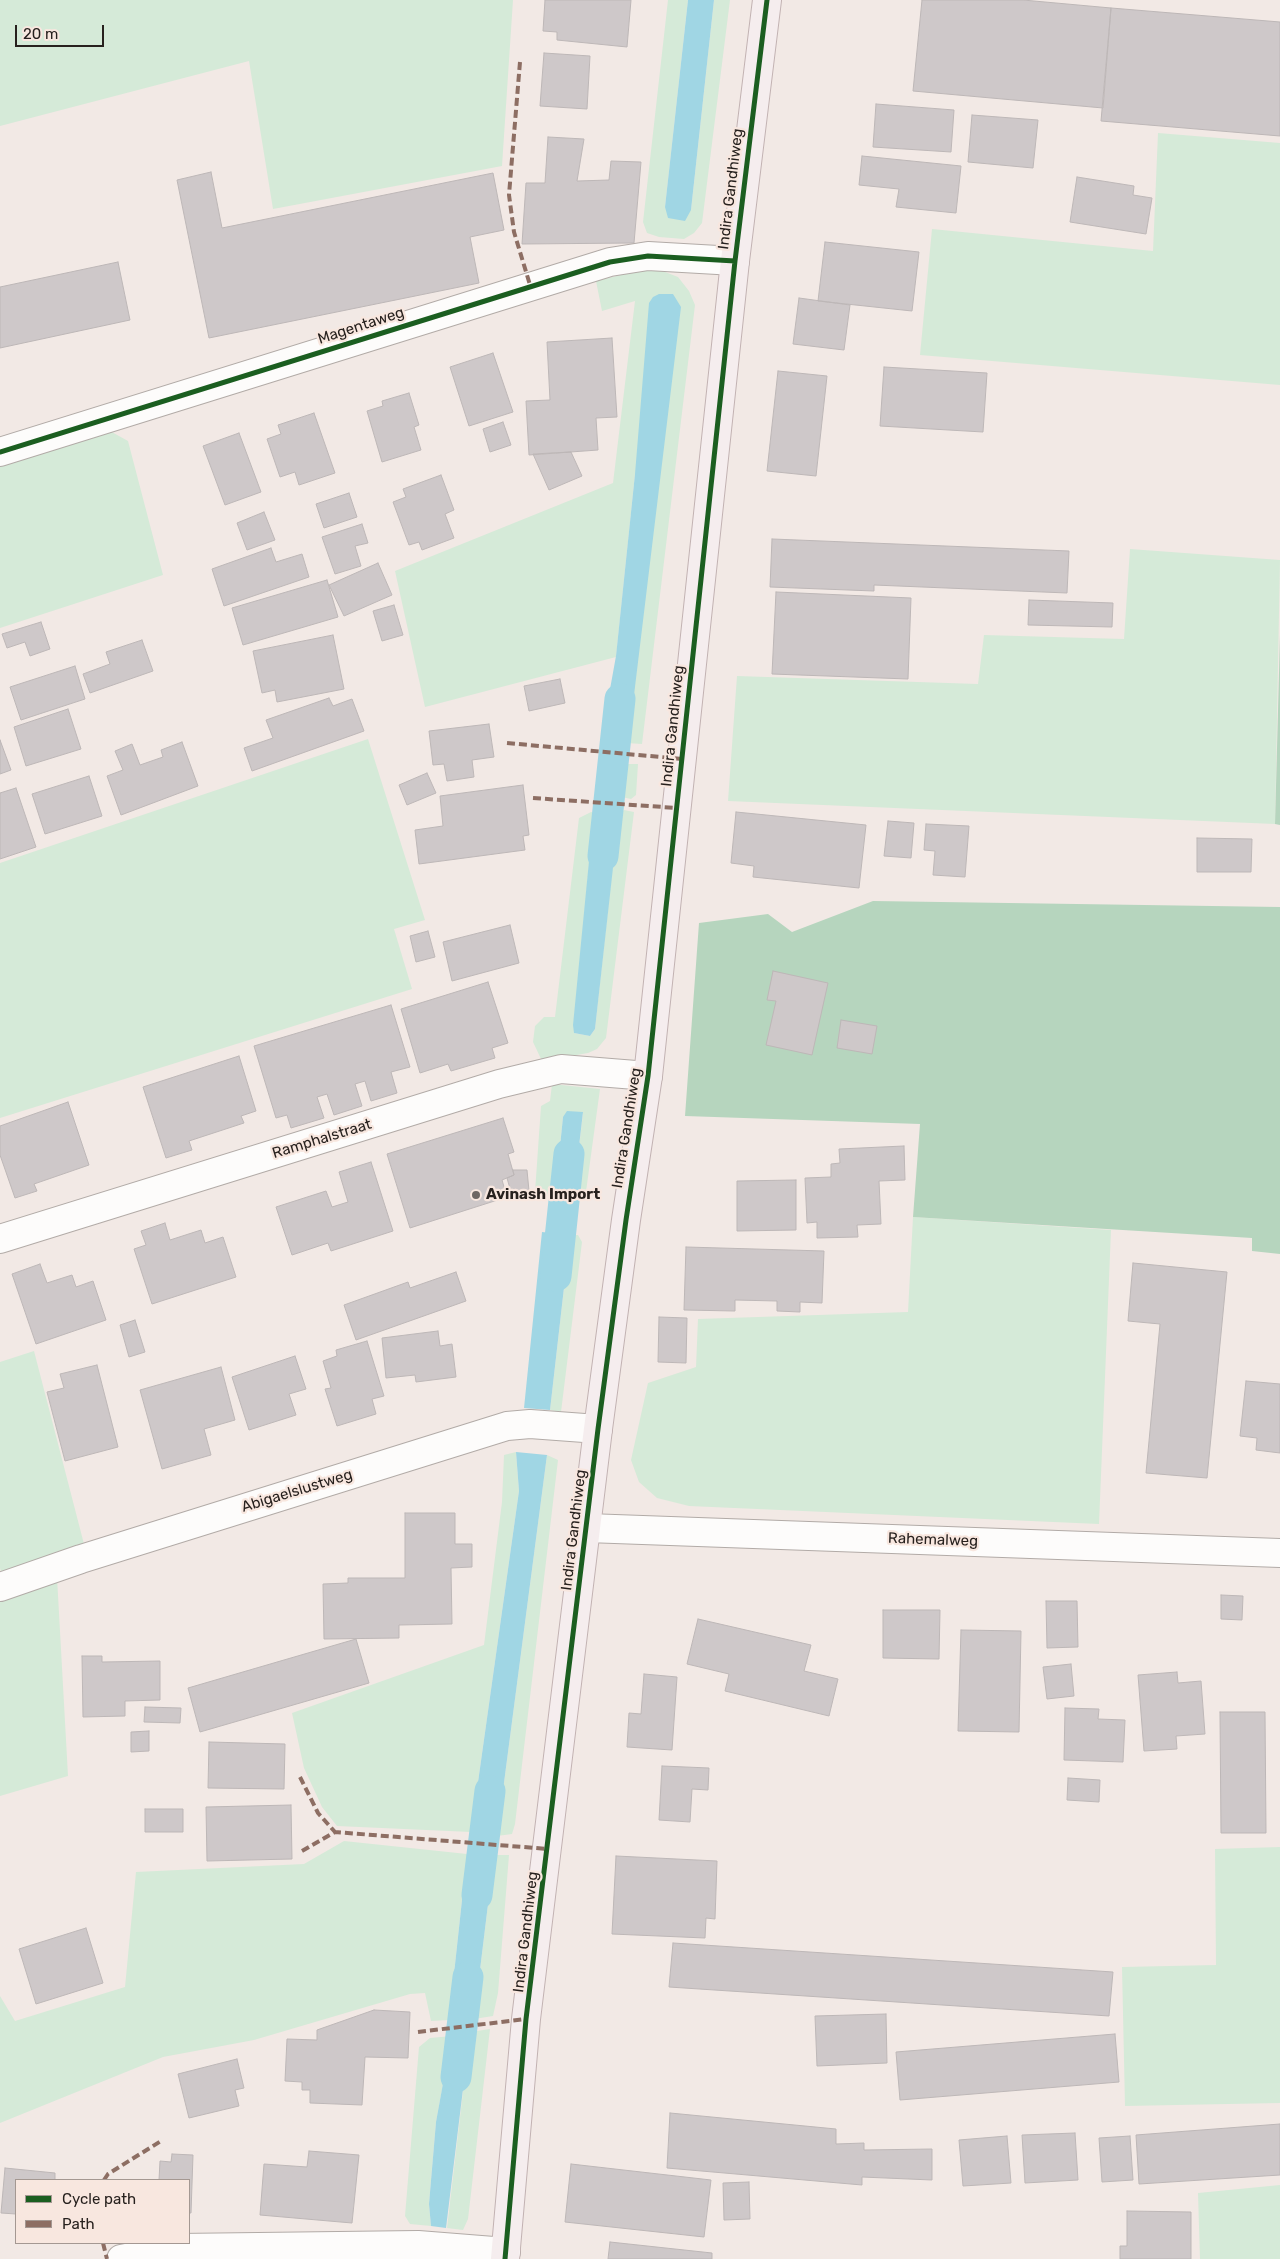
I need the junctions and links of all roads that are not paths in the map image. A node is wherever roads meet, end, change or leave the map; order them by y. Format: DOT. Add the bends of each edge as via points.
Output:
graph roads {
  1 [pos="767,0"];
  2 [pos="735,261"];
  3 [pos="0,452"];
  4 [pos="648,1076"];
  5 [pos="0,1239"];
  6 [pos="598,1428"];
  7 [pos="586,1528"];
  8 [pos="1280,1553"];
  9 [pos="0,1587"];
  10 [pos="506,2255"];
  11 [pos="121,2259"];
  1 -- 2 [label="main road, Indira Gandhiweg"];
  2 -- 3 [label="street, Magentaweg" via="648,256 610,262"];
  2 -- 4 [label="main road, Indira Gandhiweg"];
  4 -- 5 [label="street, Ramphalstraat" via="560,1069 508,1082"];
  4 -- 6 [label="main road, Indira Gandhiweg"];
  6 -- 7 [label="main road, Indira Gandhiweg"];
  6 -- 9 [label="street, Abigaelslustweg" via="530,1424 507,1426"];
  7 -- 8 [label="street, Rahemalweg"];
  7 -- 10 [label="main road, Indira Gandhiweg" via="526,2019"];
  10 -- 11 [label="street" via="418,2245 178,2248"];
}
